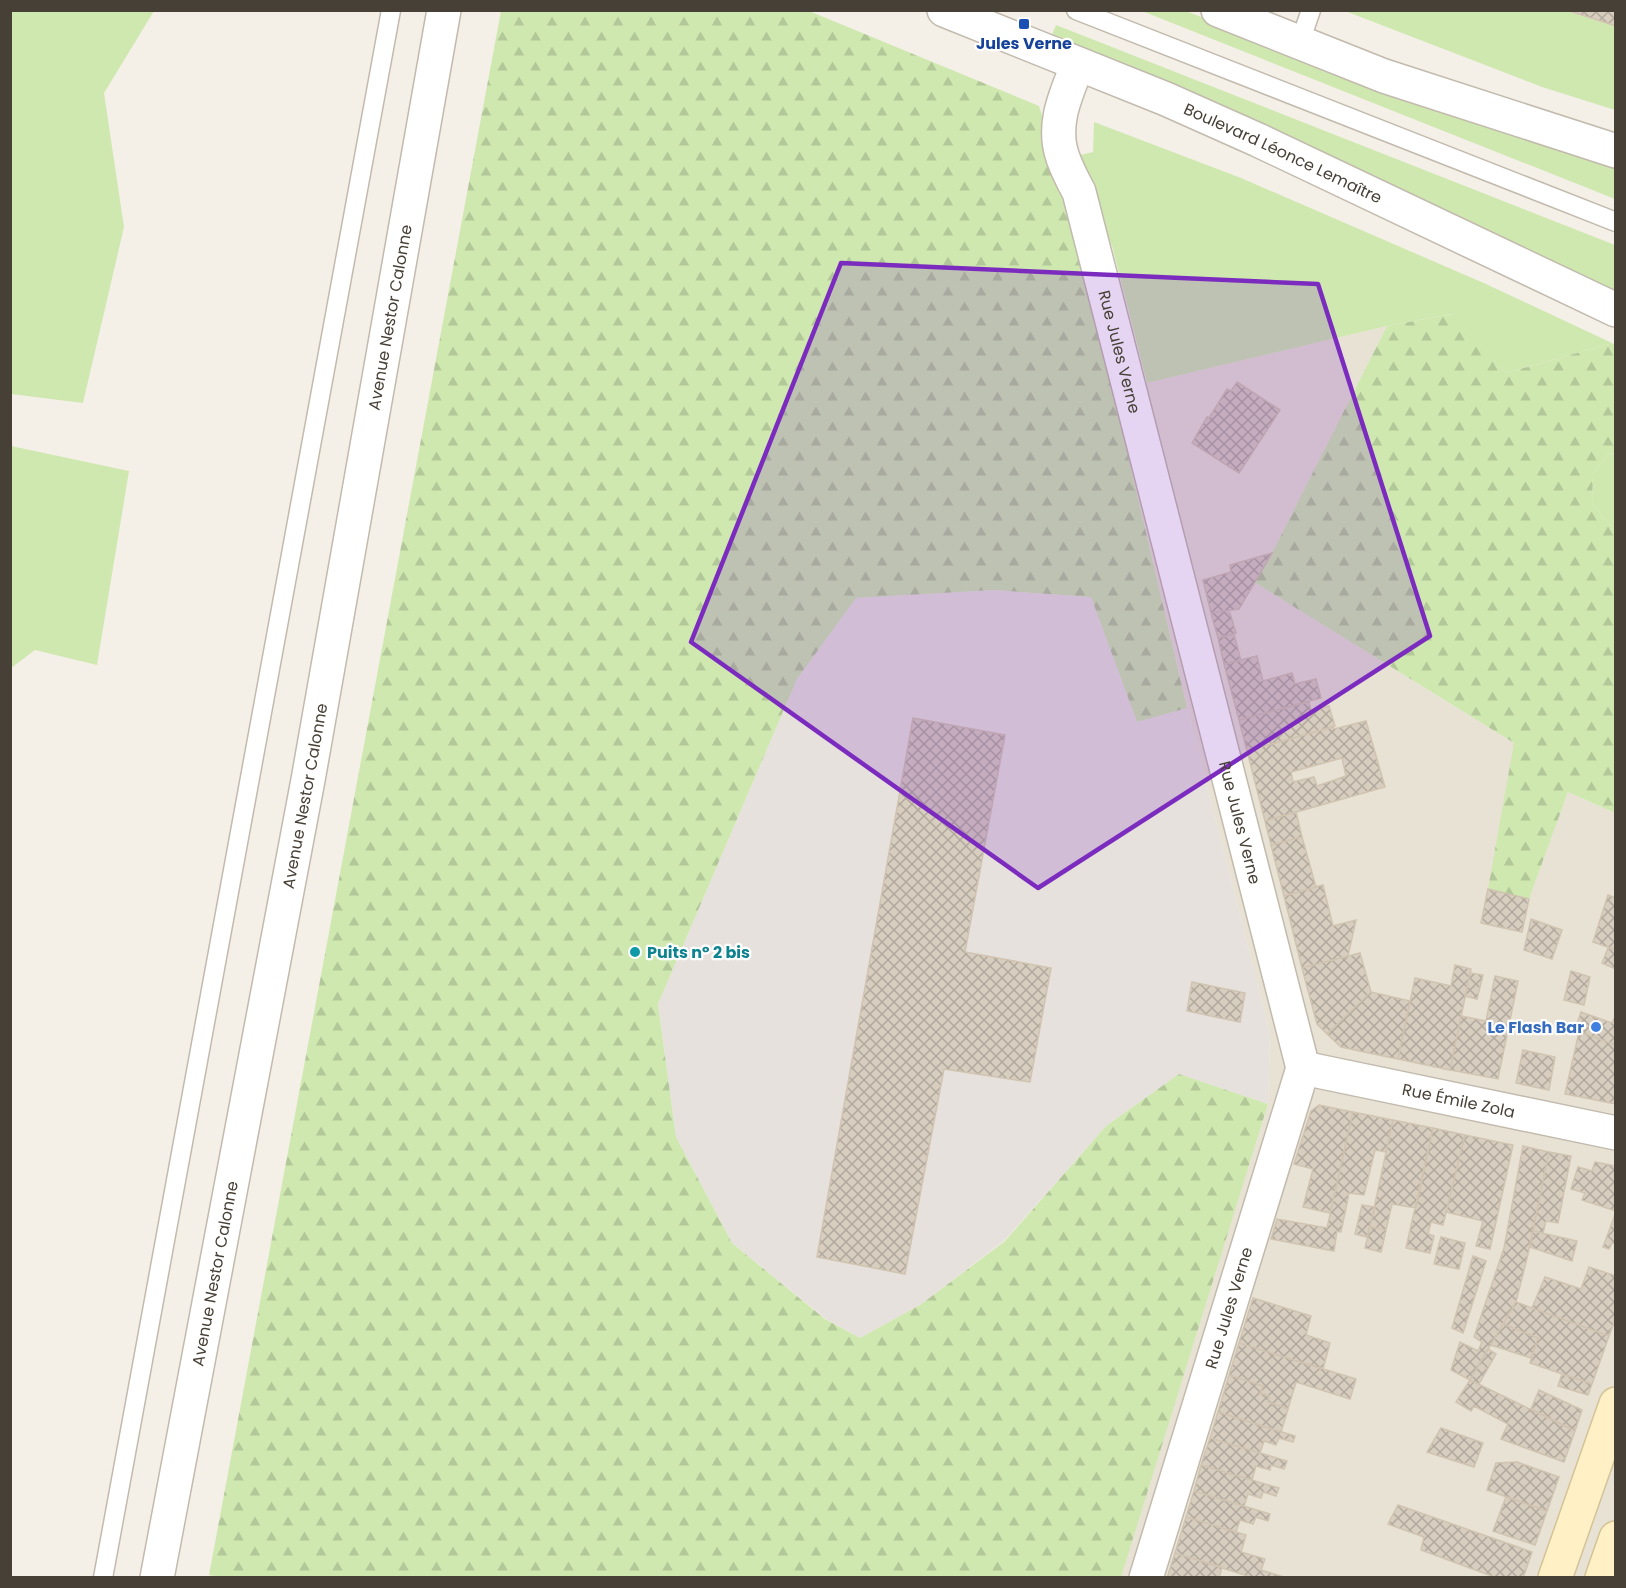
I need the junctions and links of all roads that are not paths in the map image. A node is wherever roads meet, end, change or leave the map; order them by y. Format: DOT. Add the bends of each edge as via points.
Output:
graph roads {
  1 [pos="391,10"];
  2 [pos="444,10"];
  3 [pos="944,10"];
  4 [pos="1076,10"];
  5 [pos="1218,10"];
  6 [pos="1311,10"];
  7 [pos="1300,42"];
  8 [pos="1078,64"];
  9 [pos="1616,151"];
  10 [pos="1616,222"];
  11 [pos="1616,310"];
  12 [pos="1303,1068"];
  13 [pos="1616,1133"];
  14 [pos="1616,1404"];
  15 [pos="1616,1538"];
  16 [pos="103,1578"];
  17 [pos="157,1578"];
  18 [pos="1146,1578"];
  19 [pos="1555,1578"];
  20 [pos="1602,1578"];
  1 -- 16 [label="lane"];
  2 -- 17 [label="street, Avenue Nestor Calonne" via="308,780"];
  3 -- 8 [label="street, Boulevard Léonce Lemaître"];
  4 -- 10 [label="lane"];
  5 -- 7 [label="street"];
  6 -- 7 [label="lane"];
  7 -- 9 [label="street" via="1384,76"];
  8 -- 11 [label="street, Boulevard Léonce Lemaître" via="1258,140"];
  8 -- 12 [label="street, Rue Jules Verne" via="1059,116 1062,157 1079,192"];
  12 -- 13 [label="street, Rue Émile Zola"];
  12 -- 18 [label="street, Rue Jules Verne"];
  14 -- 19 [label="main road"];
  15 -- 20 [label="main road"];
}
